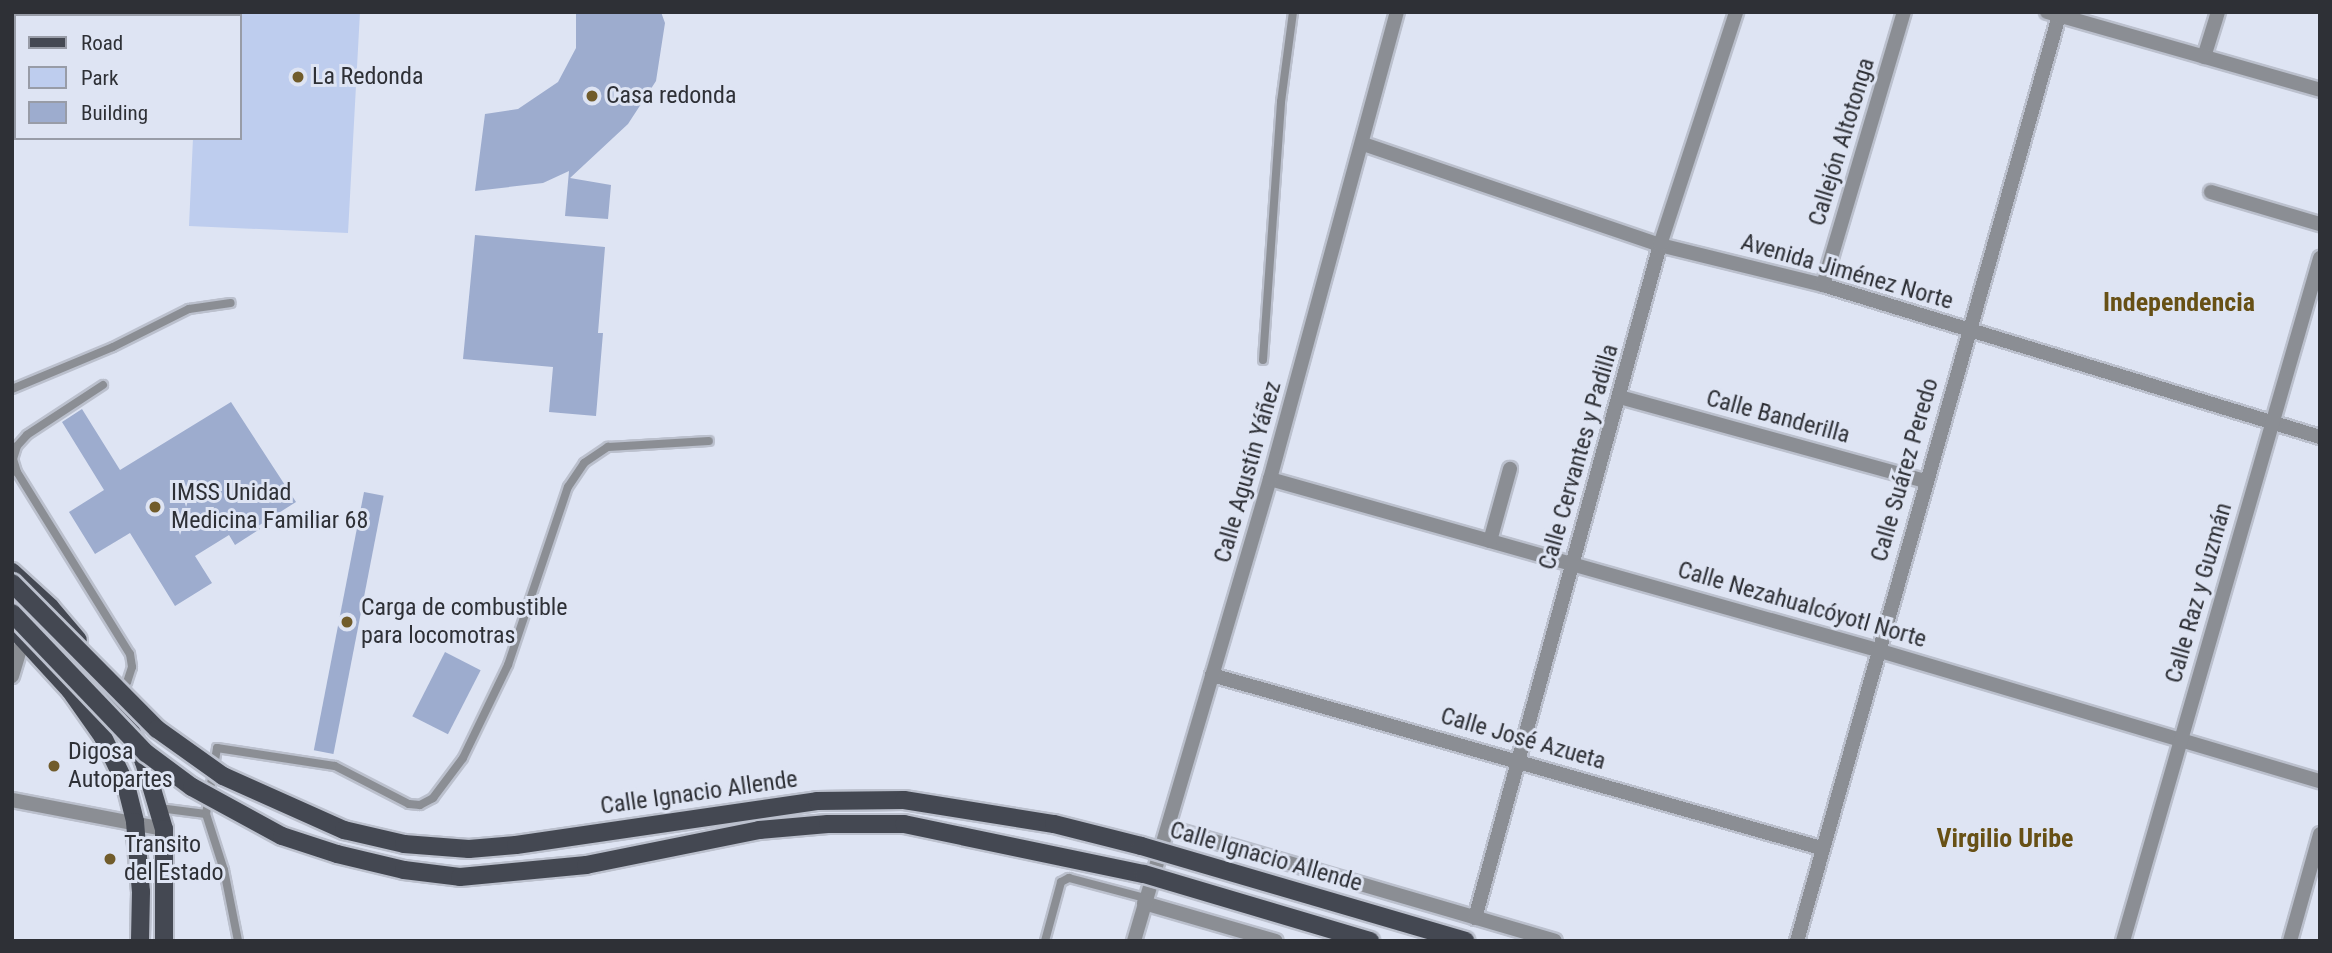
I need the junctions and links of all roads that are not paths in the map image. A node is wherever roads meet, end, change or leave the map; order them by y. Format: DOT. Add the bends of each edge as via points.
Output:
graph roads {
  1 [pos="1293,12"];
  2 [pos="1397,12"];
  3 [pos="1736,12"];
  4 [pos="1904,12"];
  5 [pos="2218,12"];
  6 [pos="2055,13"];
  7 [pos="2204,57"];
  8 [pos="2320,90"];
  9 [pos="1363,144"];
  10 [pos="2211,192"];
  11 [pos="2320,224"];
  12 [pos="1660,244"];
  13 [pos="2320,258"];
  14 [pos="1823,285"];
  15 [pos="231,303"];
  16 [pos="1970,331"];
  17 [pos="1263,360"];
  18 [pos="103,385"];
  19 [pos="12,389"];
  20 [pos="1619,397"];
  21 [pos="2273,423"];
  22 [pos="2320,437"];
  23 [pos="709,441"];
  24 [pos="1510,469"];
  25 [pos="1270,479"];
  26 [pos="1925,481"];
  27 [pos="1490,541"];
  28 [pos="1573,564"];
  29 [pos="12,572"];
  30 [pos="12,583"];
  31 [pos="12,614"];
  32 [pos="18,632"];
  33 [pos="1877,650"];
  34 [pos="12,676"];
  35 [pos="1212,676"];
  36 [pos="116,692"];
  37 [pos="2180,738"];
  38 [pos="1518,761"];
  39 [pos="2320,781"];
  40 [pos="12,800"];
  41 [pos="159,808"];
  42 [pos="206,814"];
  43 [pos="135,822"];
  44 [pos="1169,828"];
  45 [pos="164,829"];
  46 [pos="2320,835"];
  47 [pos="1821,848"];
  48 [pos="1145,900"];
  49 [pos="1475,918"];
  50 [pos="140,941"];
  51 [pos="164,941"];
  52 [pos="238,941"];
  53 [pos="1045,941"];
  54 [pos="1134,941"];
  55 [pos="1276,941"];
  56 [pos="1370,941"];
  57 [pos="1465,941"];
  58 [pos="1555,941"];
  59 [pos="1797,941"];
  60 [pos="2123,941"];
  61 [pos="2290,941"];
  1 -- 17 [label="lane" via="1281,102"];
  2 -- 9 [label="street, Calle Agustín Yáñez"];
  3 -- 12 [label="street, Calle Cervantes y Padilla"];
  4 -- 14 [label="street, Callejón Altotonga"];
  5 -- 7 [label="street"];
  6 -- 7 [label="street"];
  6 -- 16 [label="street, Calle Suárez Peredo"];
  7 -- 8 [label="street"];
  9 -- 12 [label="street, Avenida Jiménez Norte"];
  9 -- 25 [label="street, Calle Agustín Yáñez"];
  10 -- 11 [label="street"];
  12 -- 14 [label="street, Avenida Jiménez Norte"];
  12 -- 20 [label="street, Calle Cervantes y Padilla"];
  13 -- 21 [label="street, Calle Raz y Guzmán"];
  14 -- 16 [label="street, Avenida Jiménez Norte"];
  15 -- 19 [label="lane" via="189,309"];
  16 -- 21 [label="street, Avenida Jiménez Norte"];
  16 -- 26 [label="street, Calle Suárez Peredo"];
  18 -- 36 [label="lane" via="27,435 13,459 130,654 130,674"];
  20 -- 26 [label="street, Calle Banderilla"];
  20 -- 28 [label="street, Calle Cervantes y Padilla"];
  21 -- 22 [label="street, Avenida Jiménez Norte"];
  21 -- 37 [label="street, Calle Raz y Guzmán"];
  23 -- 42 [label="lane" via="608,447 584,463 568,487 508,665 463,758 433,798 420,805 409,804 335,766 217,748"];
  24 -- 27 [label="street"];
  25 -- 27 [label="street, Calle Nezahualcóyotl Norte"];
  25 -- 35 [label="street, Calle Agustín Yáñez"];
  26 -- 33 [label="street, Calle Suárez Peredo"];
  27 -- 28 [label="street, Calle Nezahualcóyotl Norte"];
  28 -- 33 [label="street, Calle Nezahualcóyotl Norte"];
  28 -- 38 [label="street, Calle Cervantes y Padilla"];
  29 -- 36 [label="main road" via="50,607"];
  30 -- 57 [label="main road, Calle Ignacio Allende, bridge" via="157,729 223,776 344,830 404,844 469,849 817,801 904,800 1054,824 1154,849"];
  31 -- 56 [label="main road, Calle Ignacio Allende, bridge" via="146,752 192,787 282,836 337,855 460,877 586,864 759,830 904,824 1144,874"];
  32 -- 34 [label="street"];
  32 -- 43 [label="main road" via="103,737 126,785"];
  33 -- 37 [label="street, Calle Nezahualcóyotl Norte"];
  33 -- 47 [label="street, Calle Suárez Peredo"];
  35 -- 38 [label="street, Calle José Azueta"];
  35 -- 44 [label="street, Calle Agustín Yáñez"];
  36 -- 41 [label="main road"];
  37 -- 39 [label="street, Calle Nezahualcóyotl Norte"];
  37 -- 60 [label="street, Calle Raz y Guzmán"];
  38 -- 47 [label="street, Calle José Azueta"];
  38 -- 49 [label="street, Calle Cervantes y Padilla"];
  40 -- 43 [label="street"];
  41 -- 42 [label="lane"];
  41 -- 45 [label="main road"];
  42 -- 52 [label="lane" via="225,870"];
  43 -- 45 [label="street"];
  43 -- 50 [label="main road"];
  44 -- 48 [label="street, Calle Agustín Yáñez"];
  44 -- 49 [label="street, Calle Ignacio Allende"];
  45 -- 51 [label="main road"];
  46 -- 61 [label="street"];
  47 -- 59 [label="street, Calle Suárez Peredo"];
  48 -- 53 [label="lane" via="1069,878"];
  48 -- 54 [label="street, Calle Agustín Yáñez"];
  48 -- 55 [label="street"];
  49 -- 58 [label="street, Calle Ignacio Allende"];
}
